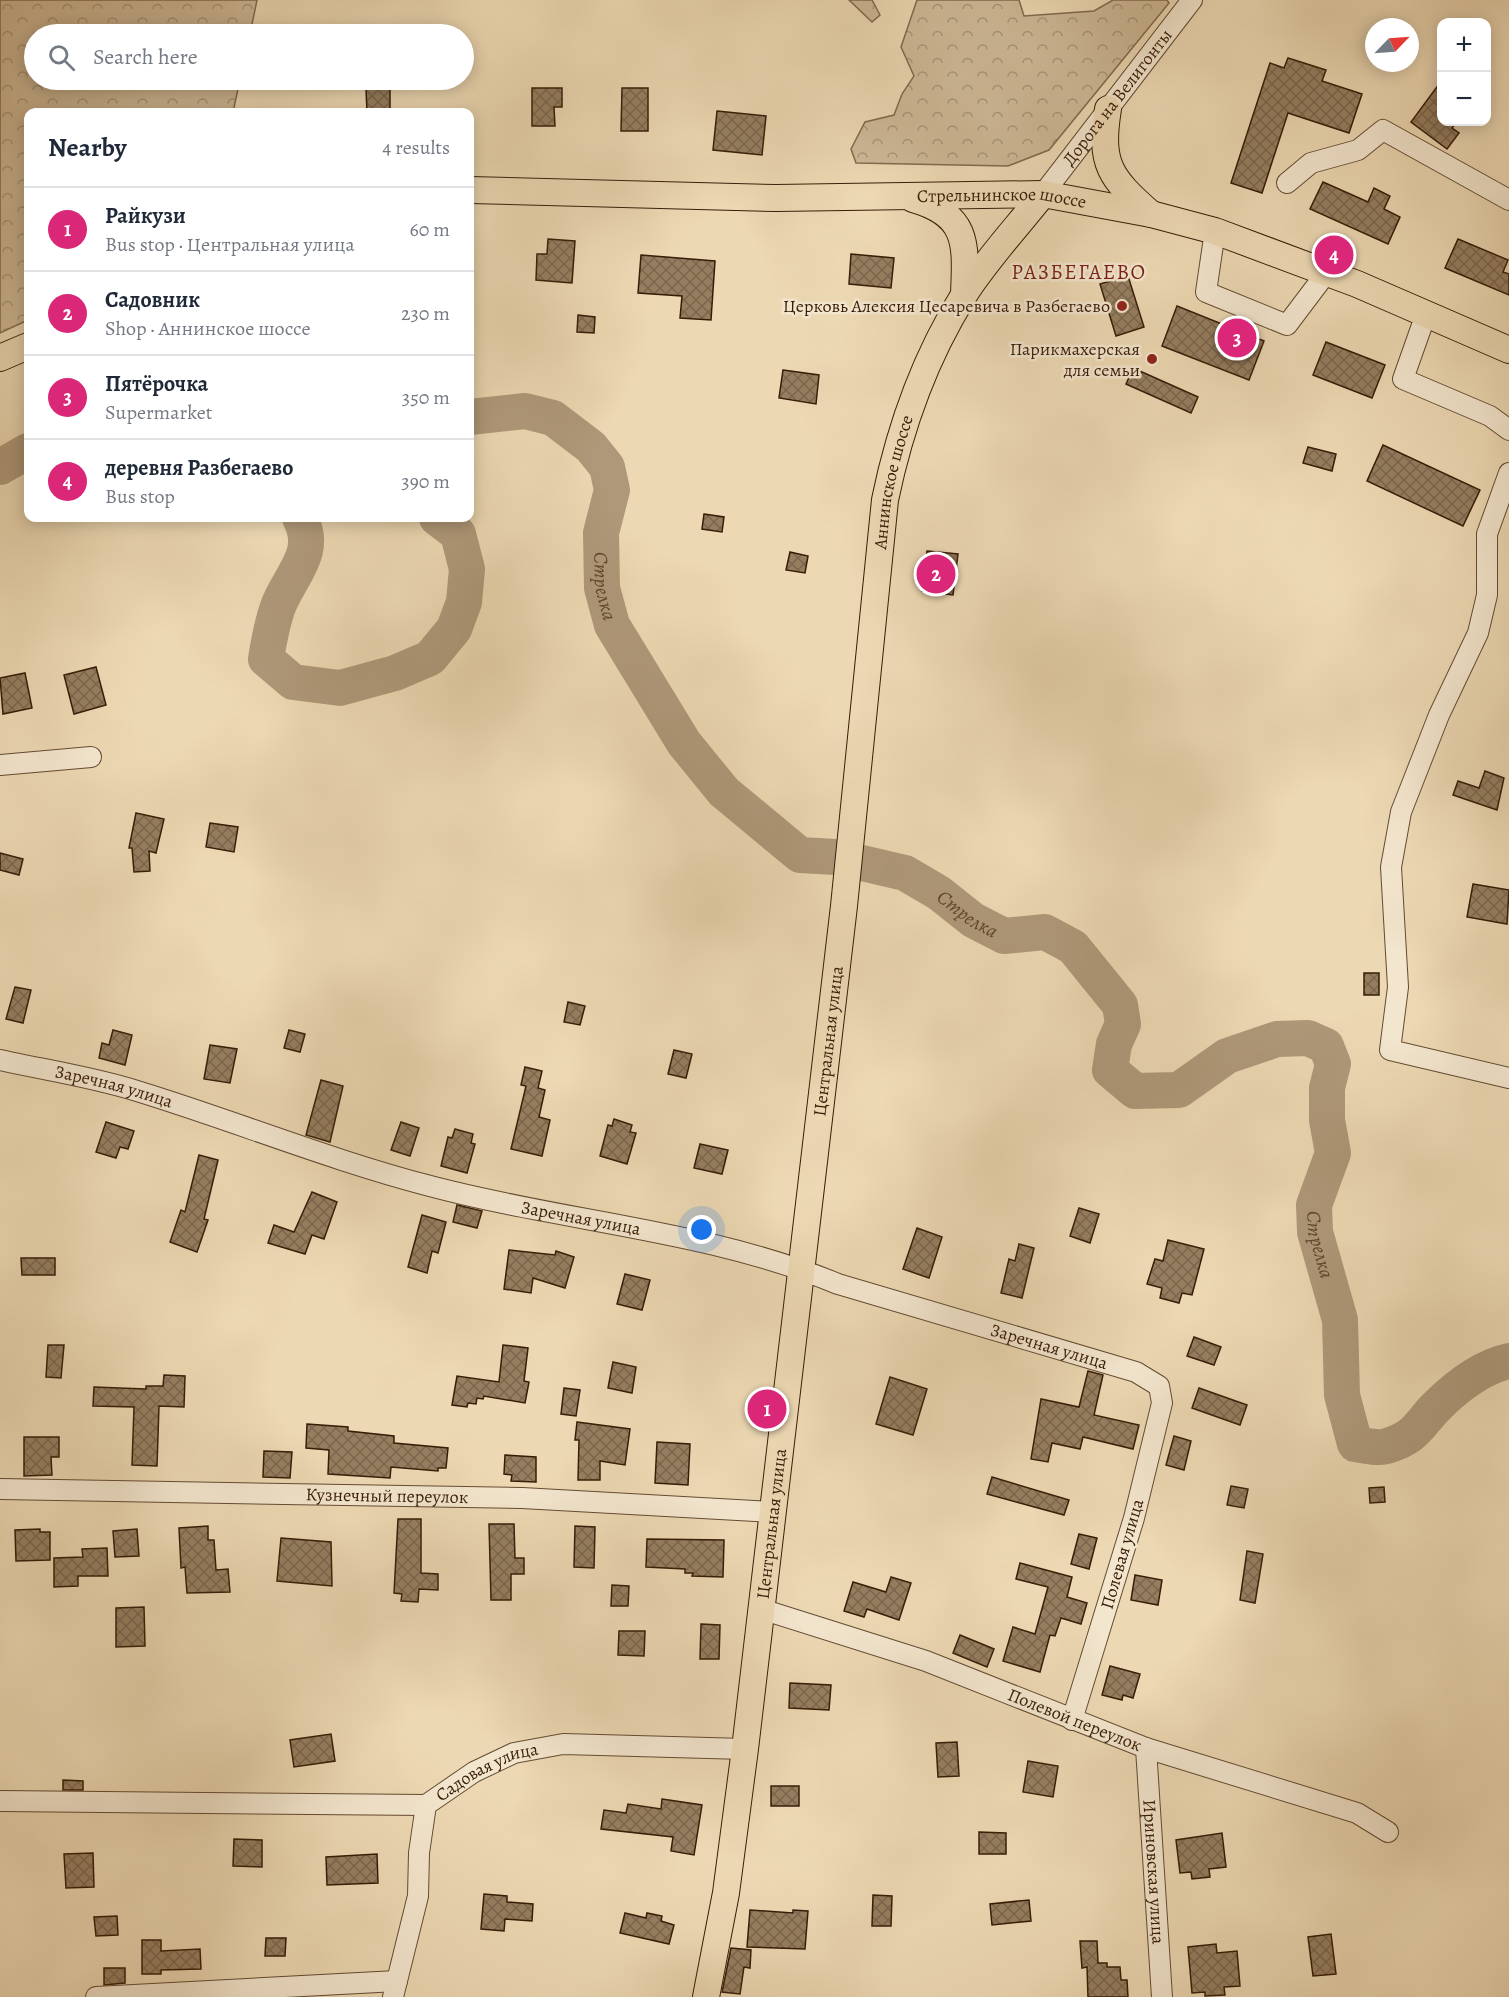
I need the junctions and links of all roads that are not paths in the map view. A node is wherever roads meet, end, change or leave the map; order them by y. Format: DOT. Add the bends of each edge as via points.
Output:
graph roads {
  1 [pos="1189,2"];
  2 [pos="1108,109"];
  3 [pos="1287,183"];
  4 [pos="474,190"];
  5 [pos="1043,194"];
  6 [pos="902,195"];
  7 [pos="1509,200"];
  8 [pos="1151,214"];
  9 [pos="1215,231"];
  10 [pos="1328,272"];
  11 [pos="964,294"];
  12 [pos="1426,314"];
  13 [pos="24,348"];
  14 [pos="1509,350"];
  15 [pos="0,358"];
  16 [pos="1509,430"];
  17 [pos="1509,473"];
  18 [pos="91,757"];
  19 [pos="0,765"];
  20 [pos="844,906"];
  21 [pos="0,1060"];
  22 [pos="1509,1078"];
  23 [pos="801,1269"];
  24 [pos="1159,1386"];
  25 [pos="0,1489"];
  26 [pos="773,1512"];
  27 [pos="760,1609"];
  28 [pos="1072,1720"];
  29 [pos="1146,1748"];
  30 [pos="745,1749"];
  31 [pos="0,1801"];
  32 [pos="426,1805"];
  33 [pos="1388,1832"];
  34 [pos="395,1989"];
  35 [pos="96,1997"];
  36 [pos="706,1997"];
  37 [pos="1162,1997"];
  1 -- 2 [label="street, Дорога на Велигонты"];
  2 -- 5 [label="street, Дорога на Велигонты"];
  2 -- 8 [label="main road" via="1103,147 1109,165 1120,184"];
  3 -- 7 [label="street" via="1311,163 1358,150 1383,130"];
  4 -- 6 [label="main road, Стрельнинское шоссе" via="776,198"];
  5 -- 6 [label="main road, Стрельнинское шоссе"];
  5 -- 8 [label="main road, Стрельнинское шоссе"];
  5 -- 11 [label="main road, Аннинское шоссе"];
  6 -- 11 [label="main road" via="948,214 960,229"];
  8 -- 9 [label="main road, Стрельнинское шоссе"];
  9 -- 10 [label="main road, Стрельнинское шоссе"];
  9 -- 10 [label="street" via="1206,292 1287,325"];
  10 -- 12 [label="main road, Стрельнинское шоссе"];
  11 -- 20 [label="main road, Аннинское шоссе" via="922,375 893,460 877,561"];
  12 -- 14 [label="main road, Стрельнинское шоссе"];
  12 -- 16 [label="street" via="1403,379 1490,416"];
  13 -- 15 [label="main road"];
  17 -- 22 [label="street" via="1487,534 1487,595 1478,633 1439,715 1401,812 1391,867 1398,987 1390,1050"];
  18 -- 19 [label="street"];
  20 -- 23 [label="main road, Центральная улица"];
  21 -- 23 [label="street, Заречная улица" via="135,1090 294,1146 431,1187 746,1252"];
  23 -- 24 [label="street, Заречная улица" via="838,1284 1136,1372"];
  23 -- 26 [label="main road, Центральная улица"];
  24 -- 28 [label="street, Полевая улица" via="1162,1403 1134,1518"];
  25 -- 26 [label="street, Кузнечный переулок" via="522,1498"];
  26 -- 27 [label="main road, Центральная улица"];
  27 -- 28 [label="street, Полевой переулок" via="926,1661"];
  27 -- 30 [label="main road, Центральная улица"];
  28 -- 29 [label="street, Полевой переулок"];
  29 -- 33 [label="street, Полевой переулок" via="1357,1813"];
  29 -- 37 [label="street, Ириновская улица"];
  30 -- 32 [label="street, Садовая улица" via="562,1744 514,1753 474,1772"];
  30 -- 36 [label="main road, Центральная улица" via="726,1893"];
  31 -- 32 [label="street"];
  32 -- 34 [label="street, Садовая улица" via="418,1896"];
  34 -- 35 [label="street"];
}
